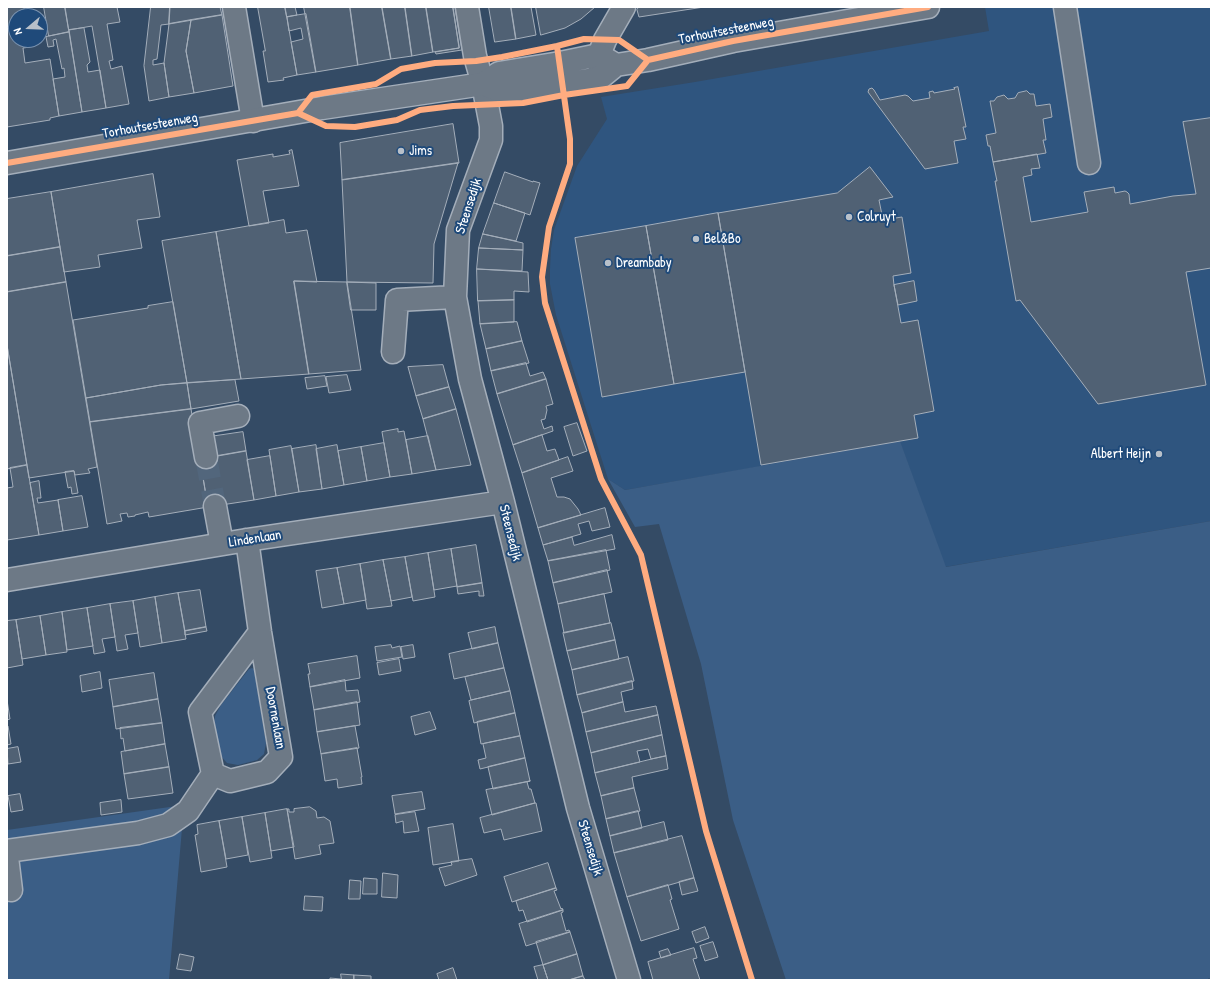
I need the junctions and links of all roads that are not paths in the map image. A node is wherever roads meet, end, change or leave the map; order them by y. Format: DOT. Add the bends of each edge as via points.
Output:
graph roads {
  1 [pos="234,7"];
  2 [pos="467,7"];
  3 [pos="624,7"];
  4 [pos="928,7"];
  5 [pos="1065,7"];
  6 [pos="605,66"];
  7 [pos="483,84"];
  8 [pos="253,120"];
  9 [pos="7,163"];
  10 [pos="1089,163"];
  11 [pos="455,297"];
  12 [pos="393,352"];
  13 [pos="238,416"];
  14 [pos="206,458"];
  15 [pos="503,502"];
  16 [pos="215,506"];
  17 [pos="247,540"];
  18 [pos="222,544"];
  19 [pos="7,580"];
  20 [pos="260,632"];
  21 [pos="213,774"];
  22 [pos="7,852"];
  23 [pos="7,857"];
  24 [pos="11,890"];
  25 [pos="629,980"];
  1 -- 8 [label="street"];
  2 -- 7 [label="street, Steensedijk" via="475,56"];
  3 -- 6 [label="street" via="605,40"];
  4 -- 6 [label="street, Torhoutsesteenweg"];
  5 -- 10 [label="street"];
  6 -- 7 [label="street, Torhoutsesteenweg" via="506,93"];
  7 -- 8 [label="street, Torhoutsesteenweg"];
  7 -- 11 [label="street, Steensedijk" via="491,140 458,230"];
  8 -- 9 [label="street, Torhoutsesteenweg"];
  11 -- 12 [label="street" via="397,300"];
  11 -- 15 [label="street, Steensedijk" via="470,379"];
  13 -- 14 [label="street" via="200,423"];
  15 -- 17 [label="street, Lindenlaan"];
  15 -- 25 [label="street, Steensedijk" via="578,808"];
  16 -- 18 [label="street"];
  17 -- 18 [label="street, Lindenlaan"];
  17 -- 20 [label="street, Doornenlaan"];
  18 -- 19 [label="street, Lindenlaan"];
  20 -- 21 [label="street" via="200,712"];
  20 -- 21 [label="street, Doornenlaan" via="281,757 267,772 230,781"];
  21 -- 22 [label="street" via="188,811 168,825 138,833"];
  23 -- 24 [label="street"];
}
